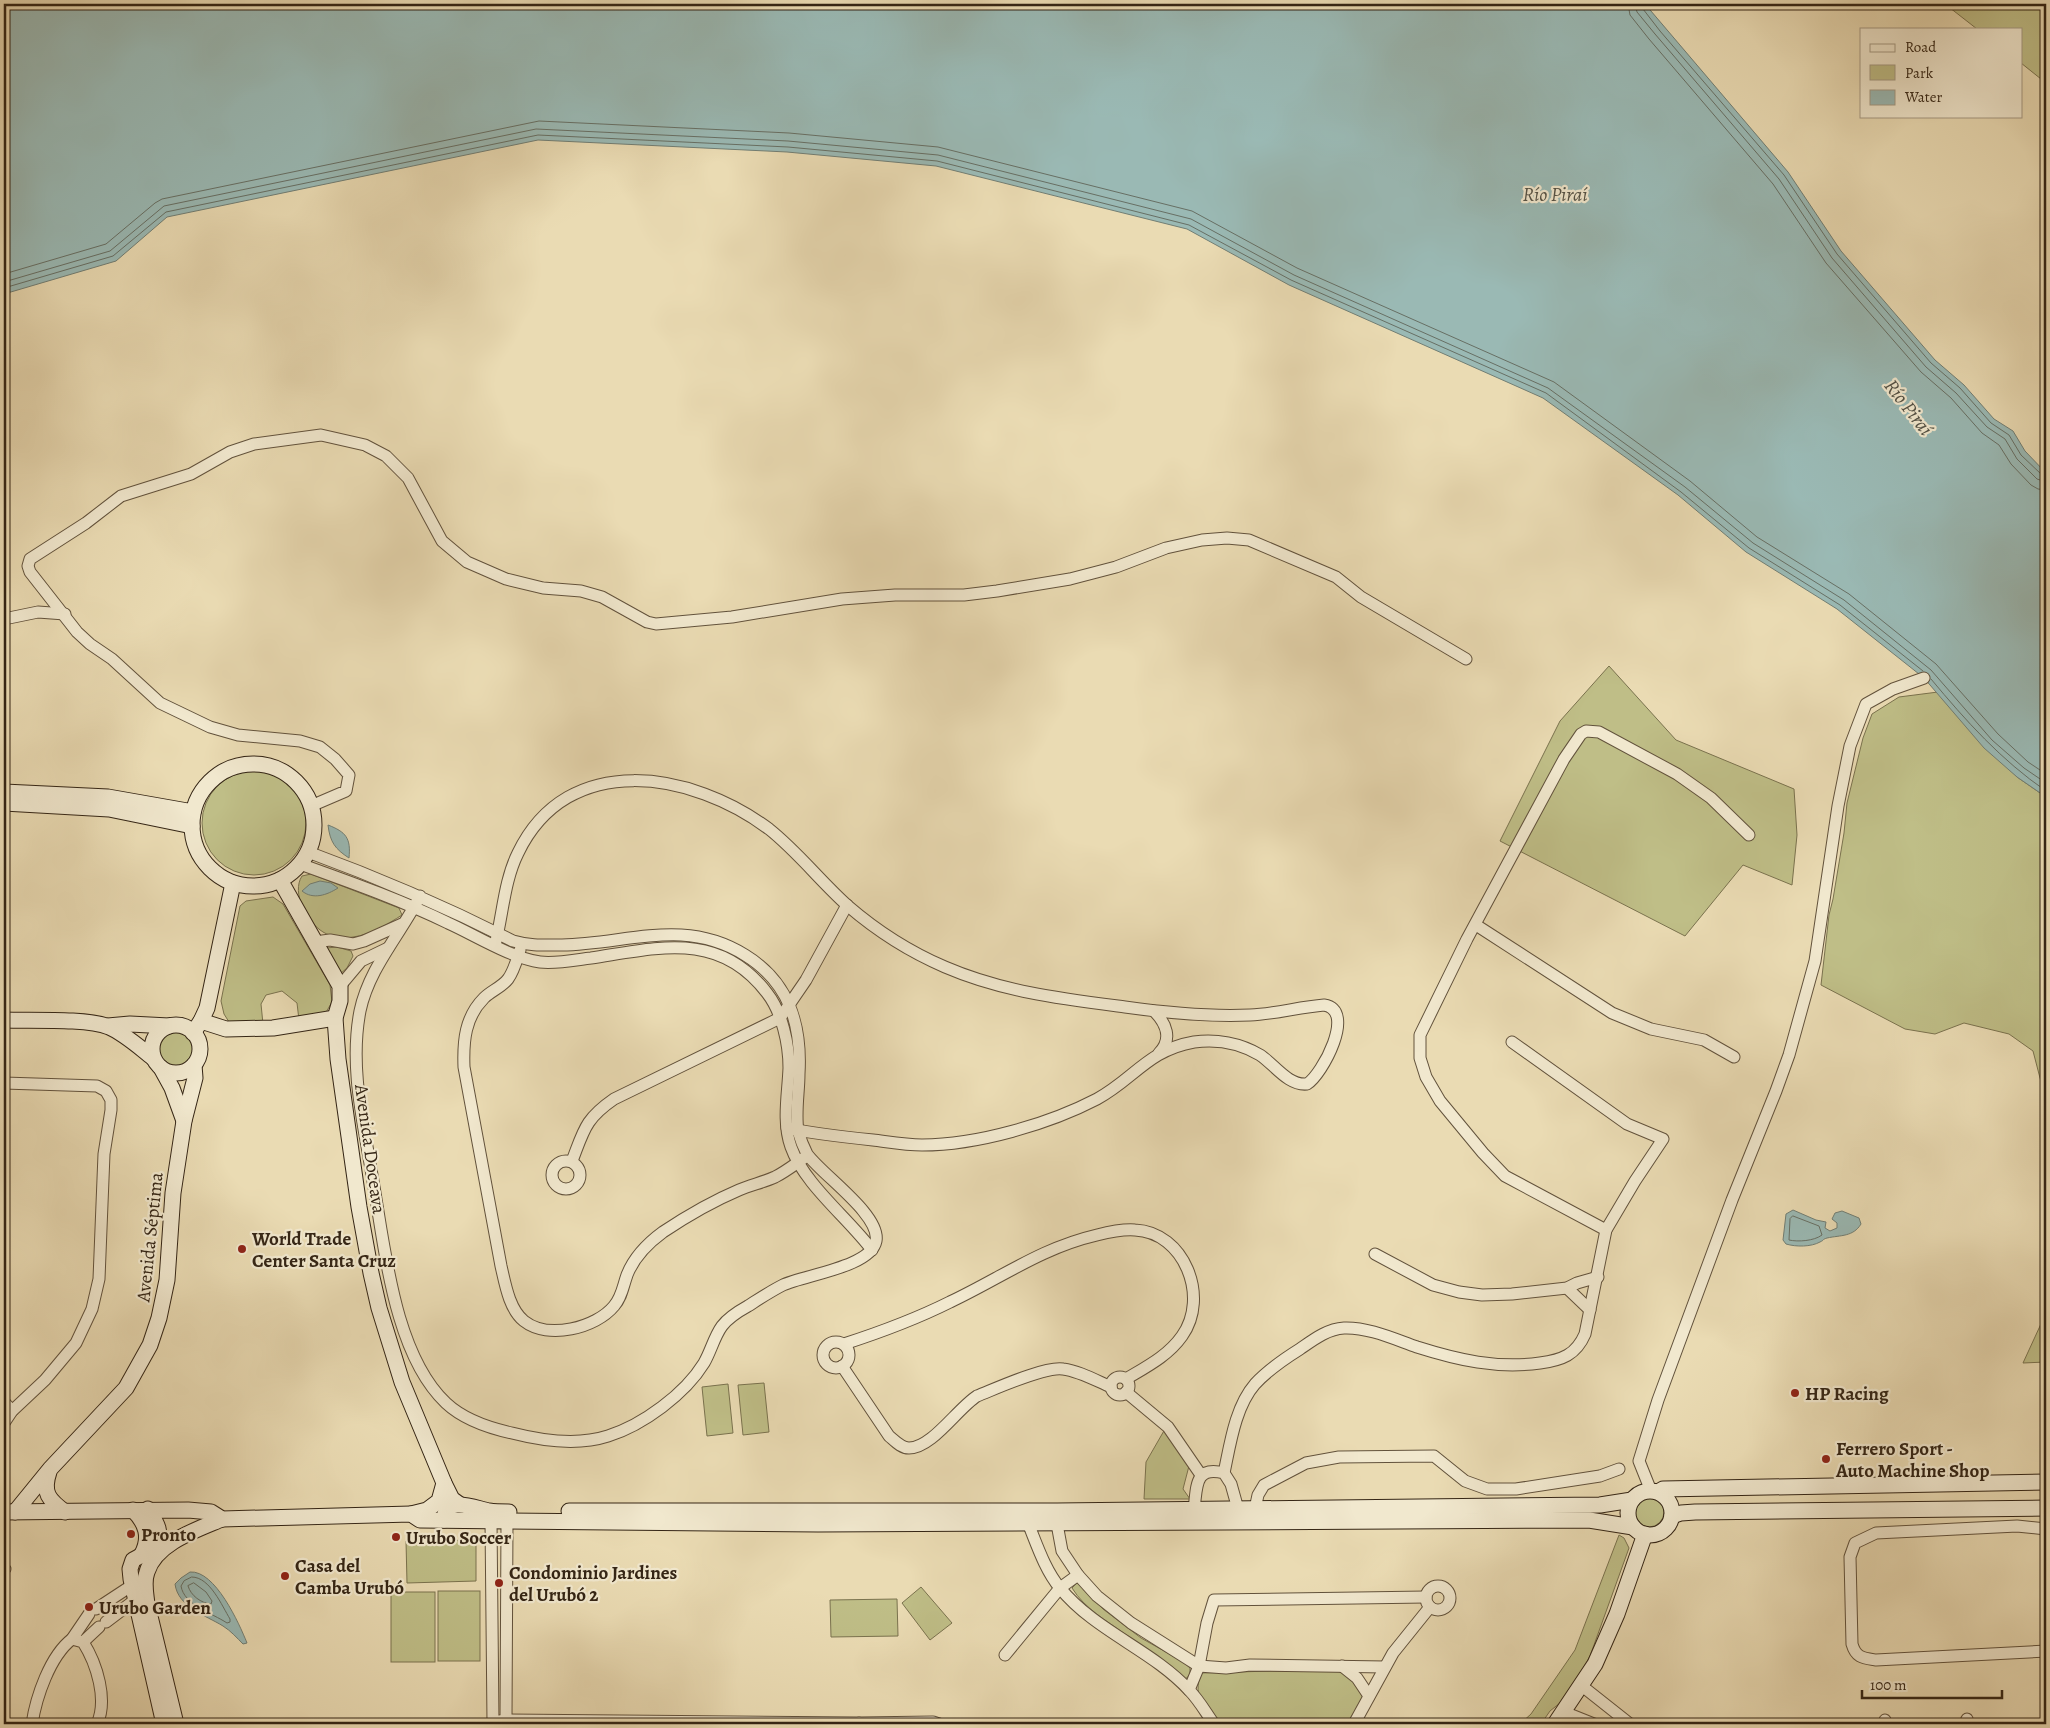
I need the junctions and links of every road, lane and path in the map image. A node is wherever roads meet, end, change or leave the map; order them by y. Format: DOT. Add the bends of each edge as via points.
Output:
graph roads {
  1 [pos="65,614"];
  2 [pos="4,619"];
  3 [pos="1466,659"];
  4 [pos="1924,678"];
  5 [pos="4,792"];
  6 [pos="4,803"];
  7 [pos="311,806"];
  8 [pos="192,819"];
  9 [pos="1749,835"];
  10 [pos="304,858"];
  11 [pos="280,880"];
  12 [pos="233,883"];
  13 [pos="420,896"];
  14 [pos="847,905"];
  15 [pos="414,908"];
  16 [pos="402,924"];
  17 [pos="1476,925"];
  18 [pos="498,933"];
  19 [pos="315,942"];
  20 [pos="353,944"];
  21 [pos="522,944"];
  22 [pos="495,945"];
  23 [pos="388,948"];
  24 [pos="518,956"];
  25 [pos="361,961"];
  26 [pos="340,986"];
  27 [pos="790,1005"];
  28 [pos="1154,1011"];
  29 [pos="335,1018"];
  30 [pos="780,1018"];
  31 [pos="4,1020"];
  32 [pos="108,1026"];
  33 [pos="169,1026"];
  34 [pos="197,1027"];
  35 [pos="1512,1042"];
  36 [pos="1159,1053"];
  37 [pos="1734,1057"];
  38 [pos="157,1063"];
  39 [pos="194,1064"];
  40 [pos="4,1083"];
  41 [pos="184,1121"];
  42 [pos="792,1129"];
  43 [pos="808,1155"];
  44 [pos="572,1162"];
  45 [pos="798,1163"];
  46 [pos="1606,1230"];
  47 [pos="872,1250"];
  48 [pos="1375,1254"];
  49 [pos="1598,1277"];
  50 [pos="1567,1288"];
  51 [pos="1590,1310"];
  52 [pos="844,1344"];
  53 [pos="842,1366"];
  54 [pos="1126,1380"];
  55 [pos="1110,1387"];
  56 [pos="1126,1392"];
  57 [pos="4,1402"];
  58 [pos="12,1411"];
  59 [pos="4,1423"];
  60 [pos="50,1469"];
  61 [pos="1620,1469"];
  62 [pos="1224,1473"];
  63 [pos="1201,1475"];
  64 [pos="2046,1482"];
  65 [pos="444,1483"];
  66 [pos="1821,1485"];
  67 [pos="1731,1487"];
  68 [pos="1655,1492"];
  69 [pos="1632,1500"];
  70 [pos="459,1504"];
  71 [pos="2046,1508"];
  72 [pos="1194,1509"];
  73 [pos="1821,1509"];
  74 [pos="141,1510"];
  75 [pos="1238,1510"];
  76 [pos="1255,1510"];
  77 [pos="1732,1511"];
  78 [pos="9,1512"];
  79 [pos="65,1512"];
  80 [pos="411,1514"];
  81 [pos="1672,1516"];
  82 [pos="1057,1517"];
  83 [pos="222,1518"];
  84 [pos="444,1520"];
  85 [pos="491,1522"];
  86 [pos="507,1522"];
  87 [pos="1028,1524"];
  88 [pos="2046,1529"];
  89 [pos="1639,1530"];
  90 [pos="1078,1575"];
  91 [pos="1060,1588"];
  92 [pos="133,1593"];
  93 [pos="78,1641"];
  94 [pos="2046,1651"];
  95 [pos="1005,1655"];
  96 [pos="1199,1666"];
  97 [pos="1342,1666"];
  98 [pos="1385,1667"];
  99 [pos="1582,1686"];
  100 [pos="1190,1690"];
  101 [pos="1369,1696"];
  102 [pos="1605,1705"];
  103 [pos="1564,1712"];
  104 [pos="506,1720"];
  105 [pos="99,1722"];
  106 [pos="492,1723"];
  107 [pos="858,1723"];
  108 [pos="32,1724"];
  109 [pos="164,1724"];
  110 [pos="176,1724"];
  111 [pos="939,1724"];
  112 [pos="1214,1724"];
  113 [pos="1354,1724"];
  114 [pos="1555,1724"];
  115 [pos="1594,1724"];
  116 [pos="1630,1724"];
  1 -- 2 [label="street" via="38,612"];
  1 -- 3 [label="street" via="30,572 30,559 121,496 191,474 230,452 254,444 321,435 365,445 386,456 408,478 442,541 467,562 506,580 602,597 656,624 732,617 860,598 997,591 1070,579 1116,567 1166,548 1227,538 1249,540 1336,577 1361,598"];
  1 -- 7 [label="street" via="90,644 112,659 160,703 210,727 238,735 300,741 320,747 349,775 346,790"];
  4 -- 68 [label="street" via="1893,689 1866,704 1850,746 1815,961 1789,1055 1658,1400 1639,1461"];
  5 -- 8 [label="main road" via="108,797"];
  6 -- 8 [label="main road" via="109,809"];
  7 -- 8 [label="main road" via="303,790 276,768 259,764 241,765 210,781 199,796"];
  7 -- 10 [label="main road" via="313,837"];
  8 -- 12 [label="main road" via="194,840 204,860 220,876"];
  9 -- 17 [label="street" via="1711,798 1677,774 1599,732 1586,731 1580,734 1564,759"];
  10 -- 11 [label="main road"];
  10 -- 13 [label="street" via="386,881"];
  10 -- 15 [label="street"];
  11 -- 12 [label="main road" via="265,885"];
  11 -- 19 [label="main road"];
  12 -- 34 [label="main road" via="207,1008"];
  13 -- 15 [label="street"];
  13 -- 18 [label="street"];
  14 -- 18 [label="street" via="782,840 722,800 684,786 622,780 576,793 555,806 532,831 510,872"];
  14 -- 27 [label="street"];
  14 -- 28 [label="street" via="903,946 945,967 998,987 1063,1000"];
  15 -- 16 [label="street"];
  15 -- 22 [label="street"];
  16 -- 20 [label="street"];
  16 -- 23 [label="street"];
  17 -- 37 [label="street" via="1612,1013 1651,1029 1704,1040"];
  17 -- 46 [label="street" via="1420,1036 1420,1058 1426,1077 1440,1101 1505,1176"];
  18 -- 21 [label="street"];
  18 -- 22 [label="street"];
  19 -- 20 [label="street" via="330,940"];
  19 -- 26 [label="main road"];
  20 -- 25 [label="street"];
  21 -- 24 [label="street"];
  21 -- 27 [label="street" via="574,945 673,933 709,938 744,954 760,966 776,982"];
  22 -- 24 [label="street"];
  23 -- 25 [label="street"];
  23 -- 47 [label="street" via="365,991 356,1058 358,1089 392,1285 401,1320 428,1382 447,1404 472,1420 536,1439 574,1442 609,1436 654,1413 688,1382 703,1365 725,1322 783,1286 853,1263"];
  24 -- 30 [label="street" via="548,962 660,947 698,948 724,957 753,977 767,992"];
  24 -- 45 [label="street" via="508,980 483,998 474,1011 466,1028 463,1046 464,1067 501,1266 507,1291 523,1321 536,1328 567,1329 583,1327 601,1319 623,1292 631,1268 647,1245 702,1208 775,1177"];
  25 -- 26 [label="street"];
  26 -- 29 [label="main road, Avenida Doceava"];
  27 -- 30 [label="street"];
  27 -- 42 [label="street" via="800,1059"];
  28 -- 36 [label="street" via="1163,1020 1167,1035 1165,1047"];
  28 -- 36 [label="street" via="1186,1015 1252,1015 1324,1005 1334,1010 1339,1023 1318,1074 1307,1084 1297,1083 1246,1048 1220,1041 1192,1042"];
  29 -- 34 [label="main road" via="273,1028"];
  29 -- 65 [label="main road, Avenida Doceava" via="338,1059 371,1273 402,1382"];
  30 -- 42 [label="street" via="789,1067"];
  30 -- 44 [label="street" via="614,1098 588,1120"];
  31 -- 32 [label="main road" via="91,1022"];
  32 -- 33 [label="main road"];
  32 -- 38 [label="main road"];
  33 -- 34 [label="main road"];
  33 -- 38 [label="main road" via="153,1042"];
  34 -- 39 [label="main road" via="200,1050"];
  35 -- 46 [label="street" via="1627,1124 1663,1139"];
  36 -- 42 [label="street" via="1093,1101 1051,1120 999,1134 922,1145"];
  38 -- 39 [label="main road" via="172,1073 190,1069"];
  38 -- 41 [label="main road, Avenida Séptima" via="172,1088"];
  39 -- 41 [label="main road, Avenida Séptima" via="195,1078"];
  40 -- 58 [label="street" via="97,1086 106,1091 111,1100 104,1154 99,1279 92,1309 76,1343 45,1380"];
  41 -- 60 [label="main road, Avenida Séptima" via="173,1193 167,1280 150,1344 126,1388"];
  42 -- 43 [label="street"];
  42 -- 45 [label="street" via="791,1147"];
  43 -- 45 [label="street"];
  43 -- 47 [label="street" via="873,1223 876,1240"];
  45 -- 47 [label="street"];
  46 -- 49 [label="street"];
  48 -- 50 [label="street" via="1433,1285 1459,1292 1512,1294"];
  49 -- 50 [label="street"];
  49 -- 51 [label="street"];
  50 -- 51 [label="street"];
  51 -- 62 [label="street" via="1585,1334 1579,1346 1567,1356 1549,1362 1519,1365 1464,1360 1359,1329 1332,1330 1294,1352 1254,1386 1232,1436"];
  52 -- 53 [label="street" via="849,1356"];
  52 -- 53 [label="street" via="832,1342 823,1351 823,1360 829,1366"];
  52 -- 54 [label="street" via="908,1322 1071,1241 1133,1229 1147,1231 1170,1242 1186,1264 1194,1296 1184,1334 1160,1359"];
  53 -- 55 [label="street" via="889,1436 898,1445 908,1448 928,1442 977,1396 1048,1371 1061,1368"];
  54 -- 55 [label="street" via="1116,1378"];
  54 -- 56 [label="street"];
  55 -- 56 [label="street" via="1116,1395"];
  56 -- 63 [label="street" via="1168,1427"];
  57 -- 58 [label="street"];
  58 -- 59 [label="street"];
  60 -- 78 [label="main road, Avenida Séptima"];
  60 -- 79 [label="main road" via="46,1492 52,1502"];
  61 -- 76 [label="street" via="1600,1476 1516,1489 1487,1489 1465,1482 1434,1456 1339,1457 1306,1463 1264,1485"];
  62 -- 63 [label="street" via="1207,1471"];
  62 -- 75 [label="street" via="1231,1484"];
  63 -- 72 [label="street"];
  64 -- 66 [label="main road"];
  65 -- 70 [label="main road, Avenida Doceava" via="452,1499"];
  65 -- 80 [label="main road" via="439,1501 426,1510"];
  66 -- 67 [label="main road"];
  66 -- 73 [label="main road"];
  67 -- 68 [label="main road"];
  67 -- 77 [label="main road" via="1734,1495"];
  68 -- 69 [label="main road" via="1637,1495"];
  68 -- 81 [label="main road" via="1669,1502"];
  69 -- 76 [label="main road" via="1600,1505"];
  69 -- 89 [label="main road" via="1628,1514"];
  70 -- 82 [label="main road" via="491,1512"];
  70 -- 84 [label="main road" via="446,1511"];
  71 -- 73 [label="main road"];
  72 -- 75 [label="main road"];
  72 -- 82 [label="main road"];
  73 -- 77 [label="main road"];
  74 -- 79 [label="main road"];
  74 -- 83 [label="main road" via="210,1512"];
  74 -- 92 [label="main road" via="156,1521 159,1538 156,1548 133,1560"];
  75 -- 76 [label="main road"];
  77 -- 81 [label="main road"];
  78 -- 79 [label="main road"];
  80 -- 83 [label="main road"];
  80 -- 84 [label="main road" via="420,1520"];
  81 -- 89 [label="main road" via="1659,1533"];
  82 -- 87 [label="main road"];
  82 -- 89 [label="main road" via="1588,1520"];
  82 -- 90 [label="street" via="1062,1551"];
  83 -- 110 [label="main road" via="171,1544 156,1556 147,1572 147,1604"];
  84 -- 85 [label="main road"];
  85 -- 86 [label="main road"];
  85 -- 106 [label="street"];
  86 -- 87 [label="main road"];
  86 -- 104 [label="street"];
  87 -- 91 [label="street"];
  88 -- 94 [label="street" via="2017,1526 1876,1533 1855,1544 1850,1557 1852,1644 1860,1658 1876,1660"];
  89 -- 99 [label="main road" via="1617,1614"];
  90 -- 91 [label="street"];
  90 -- 96 [label="street" via="1097,1596 1131,1623"];
  91 -- 95 [label="street"];
  91 -- 100 [label="street" via="1079,1608"];
  92 -- 93 [label="street" via="102,1624"];
  92 -- 93 [label="street" via="92,1612"];
  92 -- 109 [label="main road"];
  93 -- 105 [label="street" via="91,1655 101,1694"];
  93 -- 108 [label="street" via="56,1655 41,1690"];
  96 -- 97 [label="street"];
  96 -- 98 [label="street" via="1206,1622 1214,1600 1428,1602"];
  96 -- 100 [label="street"];
  97 -- 98 [label="street"];
  97 -- 101 [label="street" via="1357,1678"];
  98 -- 101 [label="street"];
  99 -- 102 [label="street"];
  99 -- 103 [label="main road"];
  100 -- 112 [label="street"];
  101 -- 113 [label="street"];
  102 -- 115 [label="street"];
  102 -- 116 [label="street"];
  103 -- 114 [label="main road"];
  103 -- 115 [label="street"];
  104 -- 106 [label="street"];
  104 -- 107 [label="street"];
  107 -- 111 [label="street"];
}
